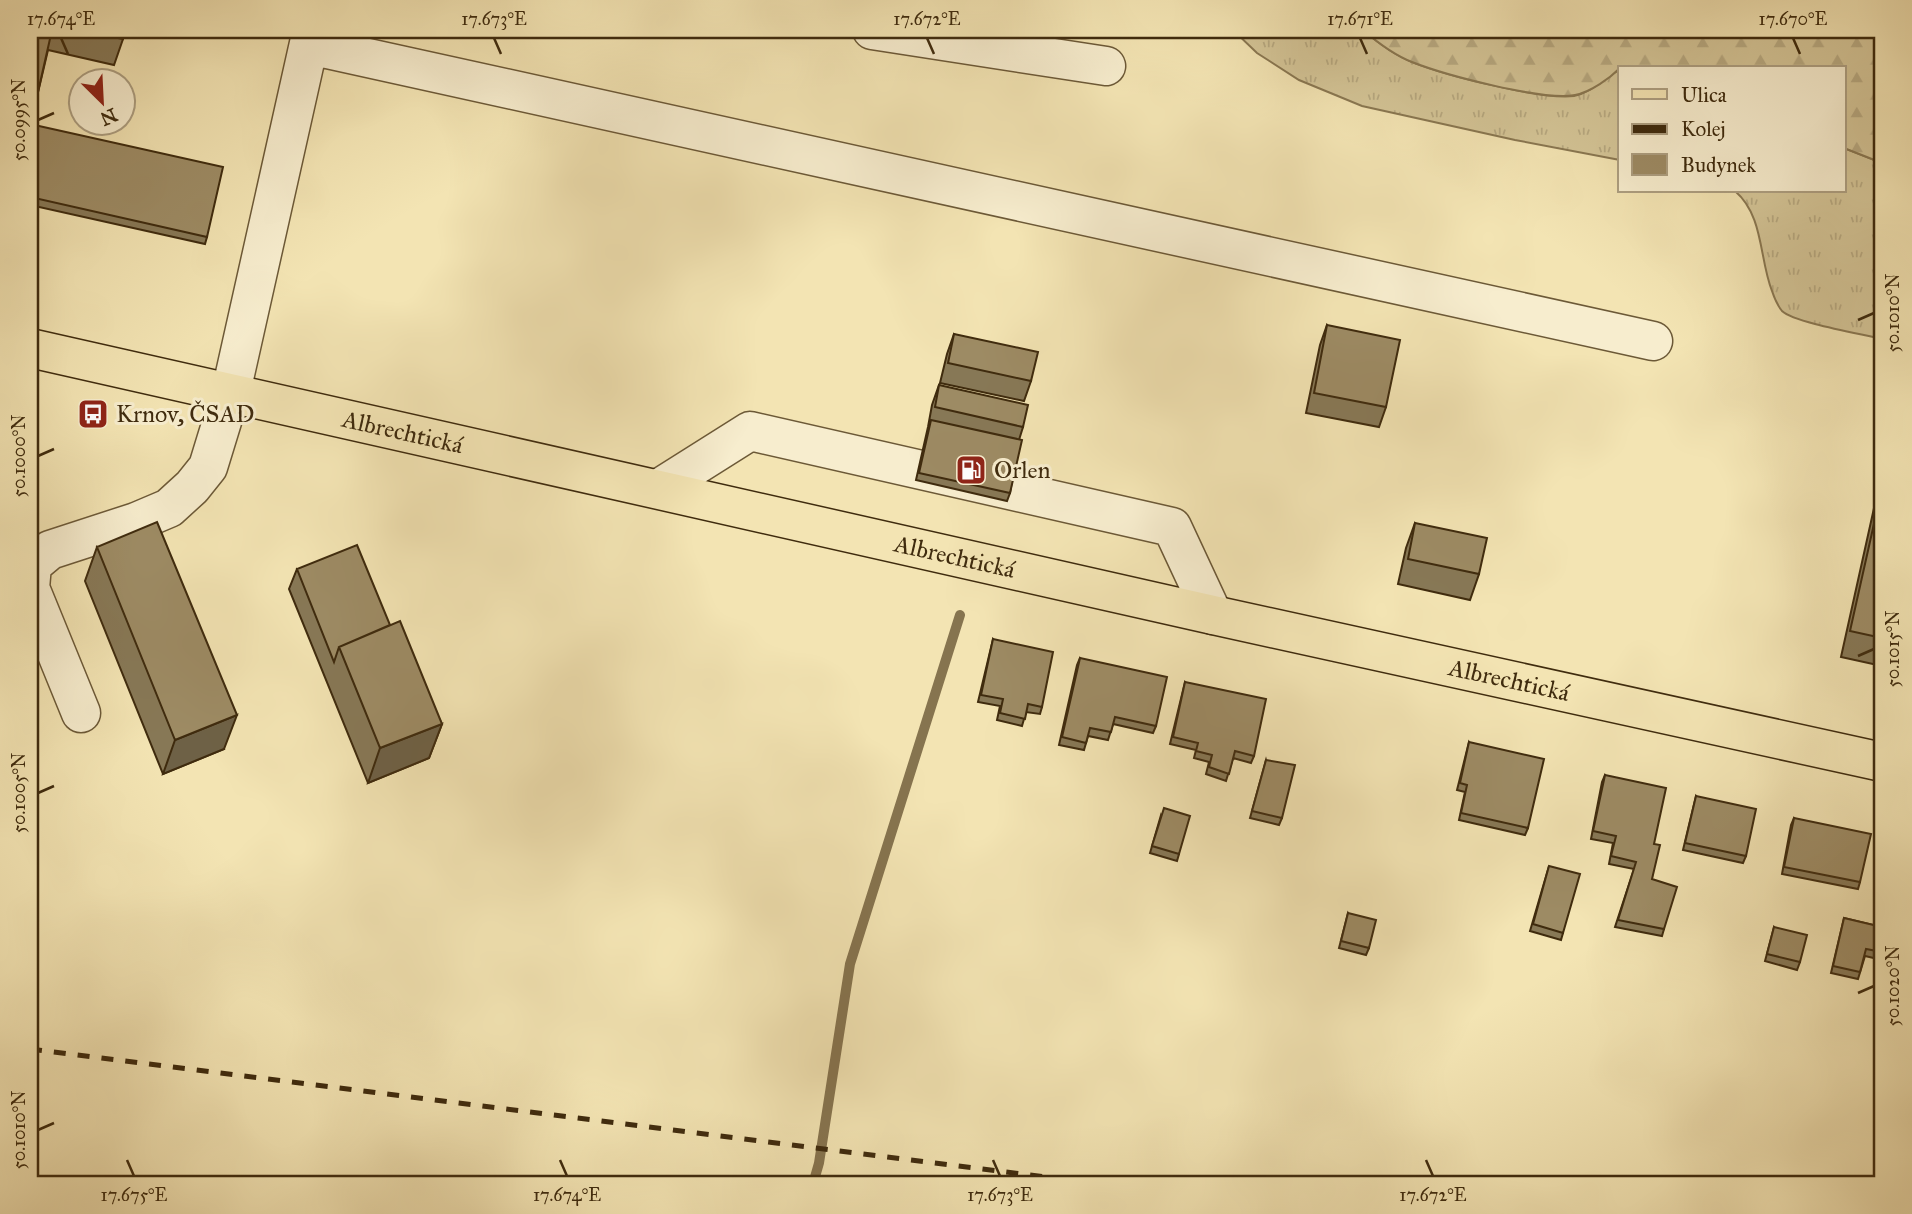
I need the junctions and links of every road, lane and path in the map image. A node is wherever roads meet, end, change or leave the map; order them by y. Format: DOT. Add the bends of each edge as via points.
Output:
graph roads {
  1 [pos="872,30"];
  2 [pos="310,38"];
  3 [pos="1106,66"];
  4 [pos="1653,341"];
  5 [pos="30,348"];
  6 [pos="231,392"];
  7 [pos="659,489"];
  8 [pos="1213,615"];
  9 [pos="81,713"];
  10 [pos="1882,762"];
  1 -- 3 [label="lane"];
  2 -- 4 [label="lane"];
  2 -- 6 [label="lane"];
  5 -- 6 [label="main road, Albrechtická"];
  6 -- 7 [label="main road, Albrechtická"];
  6 -- 9 [label="lane" via="208,467 169,508 50,550 32,565 30,588"];
  7 -- 8 [label="main road, Albrechtická"];
  7 -- 8 [label="lane" via="750,431 790,440 1172,527"];
  8 -- 10 [label="main road, Albrechtická"];
}
